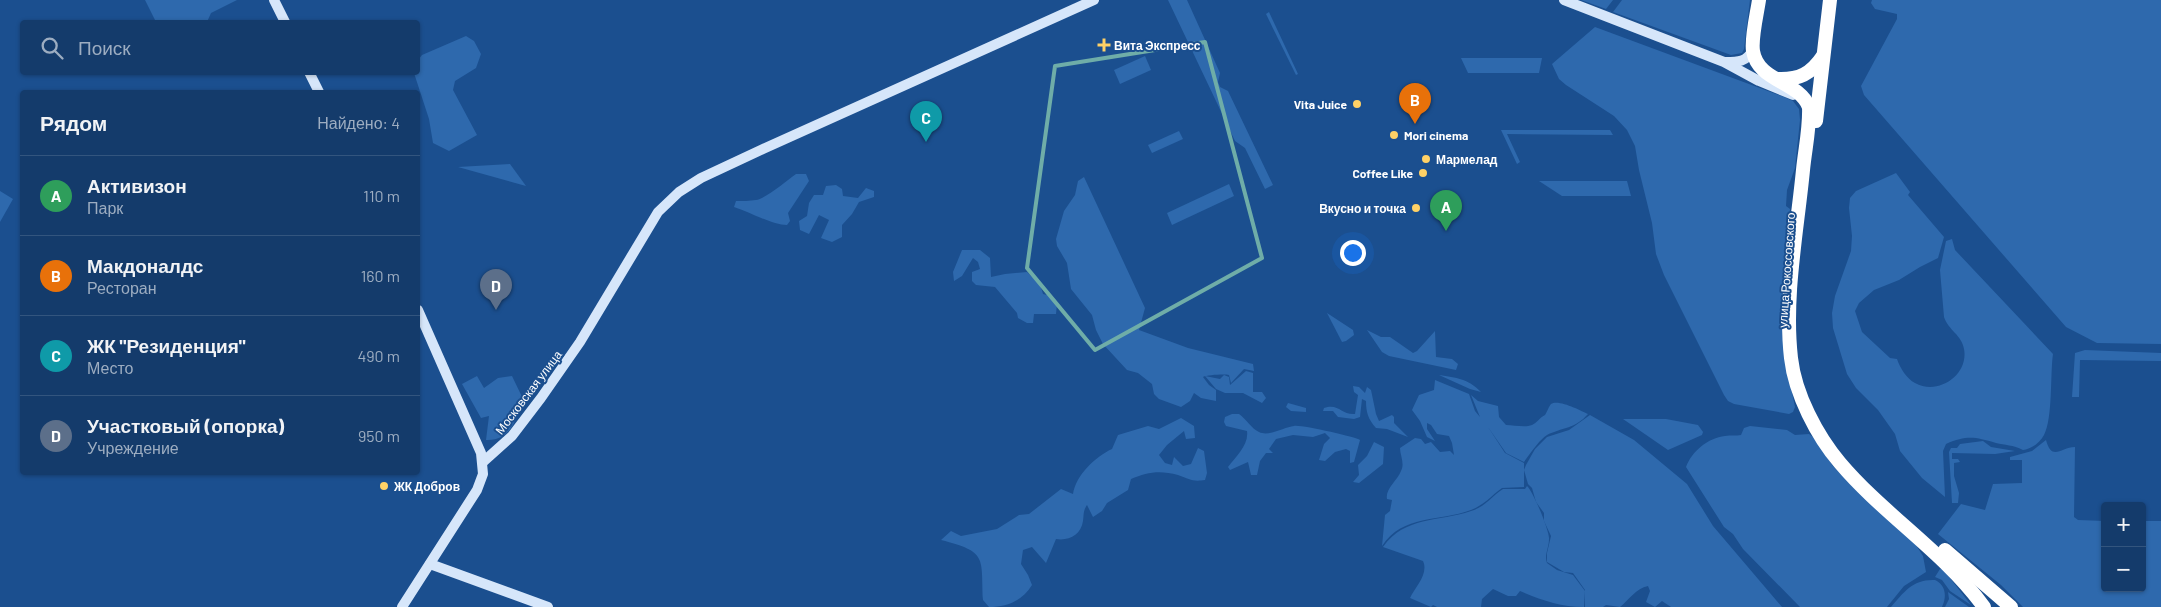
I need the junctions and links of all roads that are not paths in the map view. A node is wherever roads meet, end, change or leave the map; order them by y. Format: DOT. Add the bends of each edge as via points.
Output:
graph roads {
  1 [pos="274,0"];
  2 [pos="1094,0"];
  3 [pos="1564,0"];
  4 [pos="1759,0"];
  5 [pos="1830,0"];
  6 [pos="284,20"];
  7 [pos="1753,50"];
  8 [pos="1824,55"];
  9 [pos="1724,62"];
  10 [pos="310,75"];
  11 [pos="1776,79"];
  12 [pos="318,90"];
  13 [pos="1809,115"];
  14 [pos="420,314"];
  15 [pos="482,462"];
  16 [pos="430,564"];
  17 [pos="402,607"];
  18 [pos="548,607"];
  19 [pos="1984,607"];
  20 [pos="2011,607"];
  1 -- 6 [label="main road"];
  2 -- 15 [label="main road, Московская улица" via="701,178 679,192 658,212 580,342 542,398 512,436"];
  3 -- 9 [label="main road"];
  4 -- 7 [label="highway"];
  5 -- 8 [label="highway, улица Рокоссовского"];
  7 -- 9 [label="main road" via="1742,62"];
  7 -- 11 [label="highway" via="1761,67"];
  8 -- 11 [label="highway" via="1806,75 1788,80"];
  8 -- 20 [label="highway, улица Рокоссовского" via="1796,301 1798,358 1805,387 1826,432 1850,464"];
  9 -- 13 [label="main road" via="1791,94 1801,101"];
  10 -- 12 [label="main road"];
  11 -- 13 [label="highway" via="1806,99"];
  13 -- 19 [label="highway, улица Рокоссовского" via="1790,320 1791,360 1803,401 1816,429 1841,464 1953,569"];
  14 -- 15 [label="main road" via="475,438"];
  15 -- 16 [label="main road" via="483,474 477,490"];
  16 -- 17 [label="main road"];
  16 -- 18 [label="main road"];
}
